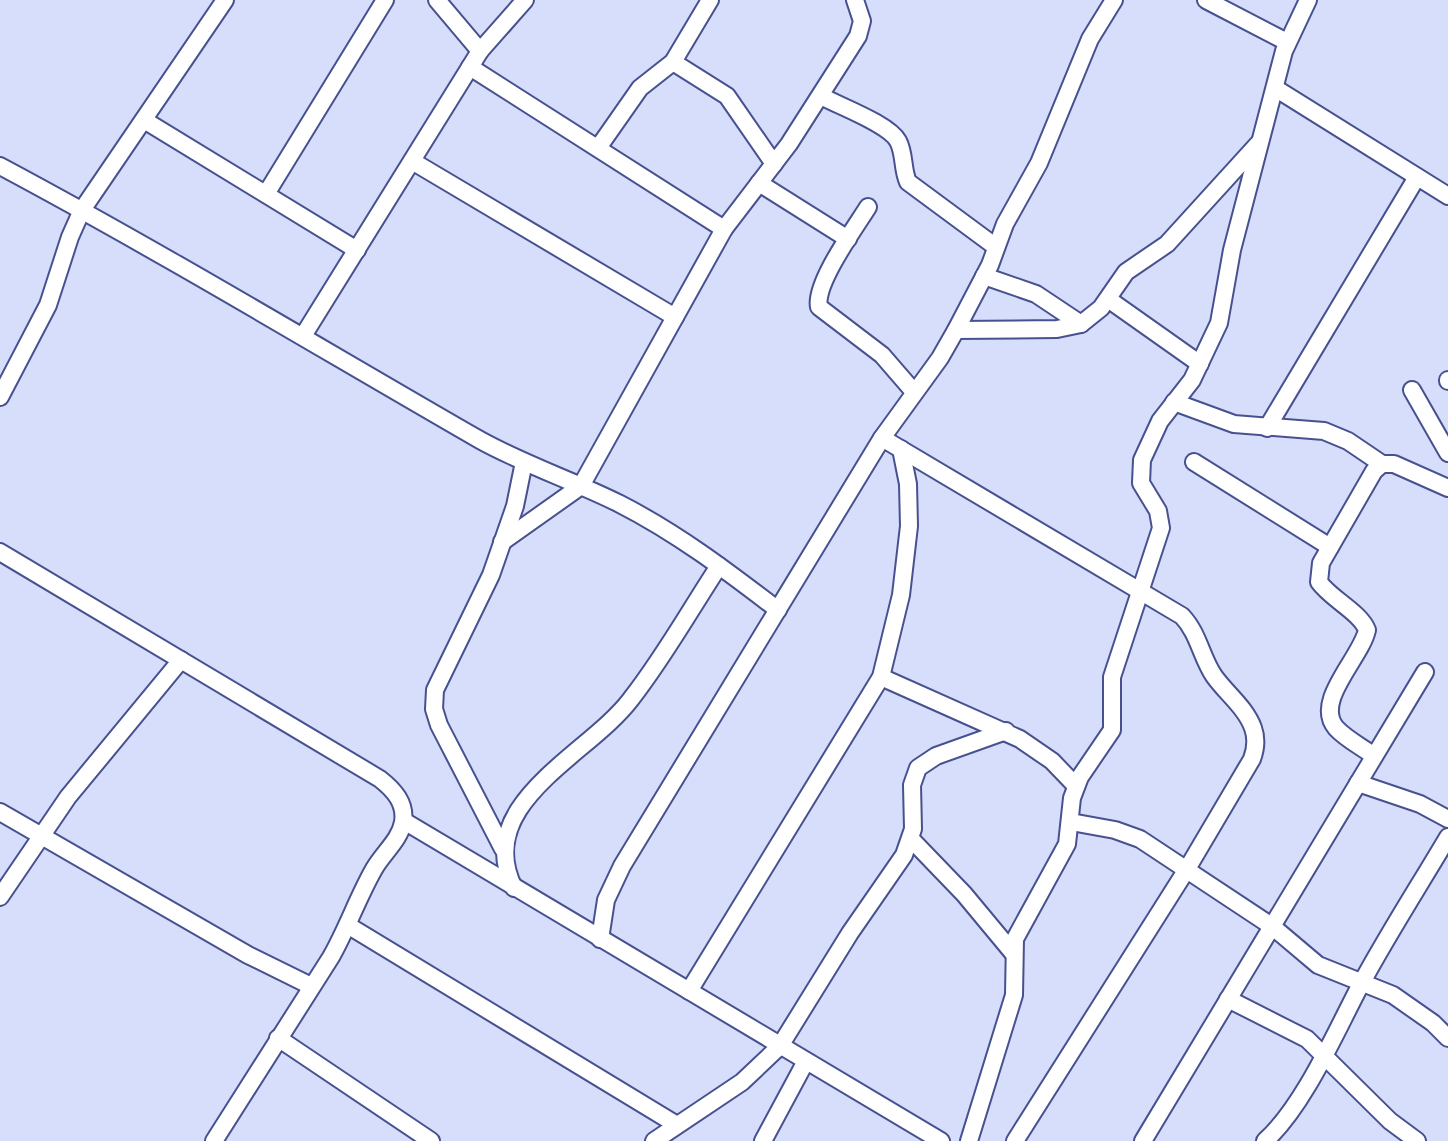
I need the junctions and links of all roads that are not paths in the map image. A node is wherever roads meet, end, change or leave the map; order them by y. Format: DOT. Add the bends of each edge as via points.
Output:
graph roads {
  1 [pos="225,0"];
  2 [pos="385,0"];
  3 [pos="437,0"];
  4 [pos="525,0"];
  5 [pos="710,0"];
  6 [pos="855,0"];
  7 [pos="1114,0"];
  8 [pos="1206,0"];
  9 [pos="1308,0"];
  10 [pos="1287,42"];
  11 [pos="480,51"];
  12 [pos="673,62"];
  13 [pos="470,67"];
  14 [pos="1275,88"];
  15 [pos="821,96"];
  16 [pos="144,120"];
  17 [pos="1261,142"];
  18 [pos="597,148"];
  19 [pos="412,161"];
  20 [pos="774,164"];
  21 [pos="0,166"];
  22 [pos="1417,177"];
  23 [pos="759,183"];
  24 [pos="266,194"];
  25 [pos="1448,196"];
  26 [pos="868,207"];
  27 [pos="82,210"];
  28 [pos="724,229"];
  29 [pos="848,238"];
  30 [pos="996,247"];
  31 [pos="357,250"];
  32 [pos="984,276"];
  33 [pos="1108,299"];
  34 [pos="675,317"];
  35 [pos="1082,324"];
  36 [pos="956,330"];
  37 [pos="303,336"];
  38 [pos="1200,364"];
  39 [pos="1413,390"];
  40 [pos="914,392"];
  41 [pos="0,397"];
  42 [pos="1174,402"];
  43 [pos="1267,428"];
  44 [pos="882,438"];
  45 [pos="901,449"];
  46 [pos="1448,453"];
  47 [pos="524,462"];
  48 [pos="1194,462"];
  49 [pos="1382,464"];
  50 [pos="580,486"];
  51 [pos="1448,488"];
  52 [pos="502,542"];
  53 [pos="1330,547"];
  54 [pos="0,552"];
  55 [pos="719,566"];
  56 [pos="1142,591"];
  57 [pos="778,610"];
  58 [pos="181,660"];
  59 [pos="1425,672"];
  60 [pos="881,677"];
  61 [pos="1006,731"];
  62 [pos="1374,756"];
  63 [pos="1358,783"];
  64 [pos="1076,786"];
  65 [pos="0,812"];
  66 [pos="1448,819"];
  67 [pos="404,821"];
  68 [pos="1071,822"];
  69 [pos="40,836"];
  70 [pos="1448,837"];
  71 [pos="911,839"];
  72 [pos="503,849"];
  73 [pos="1187,869"];
  74 [pos="514,888"];
  75 [pos="0,897"];
  76 [pos="349,926"];
  77 [pos="1273,927"];
  78 [pos="600,939"];
  79 [pos="1013,953"];
  80 [pos="1362,983"];
  81 [pos="311,986"];
  82 [pos="689,992"];
  83 [pos="1228,999"];
  84 [pos="278,1038"];
  85 [pos="1448,1038"];
  86 [pos="780,1046"];
  87 [pos="1324,1057"];
  88 [pos="806,1061"];
  89 [pos="677,1125"];
  90 [pos="929,1138"];
  91 [pos="214,1141"];
  92 [pos="431,1141"];
  93 [pos="654,1141"];
  94 [pos="763,1141"];
  95 [pos="969,1141"];
  96 [pos="1015,1141"];
  97 [pos="1143,1141"];
  98 [pos="1265,1141"];
  99 [pos="1417,1141"];
  1 -- 16 [label="street"];
  2 -- 24 [label="street"];
  3 -- 11 [label="street"];
  4 -- 11 [label="street"];
  5 -- 12 [label="street"];
  6 -- 15 [label="street" via="862,21 858,36"];
  7 -- 30 [label="street" via="1090,39 1057,123"];
  8 -- 10 [label="street"];
  9 -- 10 [label="street"];
  10 -- 14 [label="street"];
  11 -- 13 [label="street"];
  12 -- 18 [label="street" via="640,88"];
  12 -- 20 [label="street" via="727,96"];
  13 -- 18 [label="street"];
  13 -- 19 [label="street"];
  14 -- 17 [label="street"];
  14 -- 22 [label="street"];
  15 -- 20 [label="street"];
  15 -- 30 [label="street" via="894,134 902,150 908,182"];
  16 -- 24 [label="street"];
  16 -- 27 [label="street"];
  17 -- 33 [label="street" via="1167,244 1126,272"];
  17 -- 38 [label="street" via="1232,250 1219,323"];
  18 -- 28 [label="street"];
  19 -- 31 [label="street"];
  19 -- 34 [label="street"];
  20 -- 23 [label="street"];
  21 -- 27 [label="street"];
  22 -- 25 [label="street"];
  22 -- 43 [label="street"];
  23 -- 28 [label="street"];
  23 -- 29 [label="street"];
  24 -- 31 [label="street"];
  26 -- 29 [label="street"];
  27 -- 37 [label="street"];
  27 -- 41 [label="street" via="48,305"];
  28 -- 34 [label="street"];
  29 -- 40 [label="street" via="820,292 819,307 882,355"];
  30 -- 32 [label="street"];
  31 -- 37 [label="street"];
  32 -- 35 [label="street" via="1036,294"];
  32 -- 36 [label="street"];
  33 -- 35 [label="street"];
  33 -- 38 [label="street"];
  34 -- 50 [label="street"];
  35 -- 36 [label="street" via="1057,329"];
  36 -- 40 [label="street"];
  37 -- 47 [label="street"];
  38 -- 42 [label="street" via="1185,393"];
  39 -- 46 [label="street"];
  40 -- 44 [label="street"];
  42 -- 43 [label="street" via="1221,422"];
  42 -- 56 [label="street" via="1153,433 1140,471 1141,483 1158,511 1161,528"];
  43 -- 49 [label="street" via="1324,431 1348,441"];
  44 -- 45 [label="street"];
  44 -- 57 [label="street"];
  45 -- 56 [label="street"];
  45 -- 60 [label="street" via="908,484 909,526 902,586"];
  47 -- 50 [label="street"];
  47 -- 52 [label="street"];
  48 -- 53 [label="street"];
  49 -- 51 [label="street" via="1394,464"];
  49 -- 53 [label="street" via="1374,471"];
  50 -- 52 [label="street"];
  50 -- 55 [label="street" via="652,522"];
  52 -- 72 [label="street" via="473,614 440,674 434,710 447,743"];
  53 -- 62 [label="street" via="1321,563 1319,582 1367,630 1328,706 1329,716 1336,727"];
  54 -- 58 [label="street"];
  55 -- 57 [label="street"];
  55 -- 72 [label="street" via="631,699 537,785 522,804"];
  56 -- 64 [label="street" via="1112,677 1112,730"];
  56 -- 73 [label="street" via="1191,625 1213,675 1243,711 1256,736 1252,759"];
  57 -- 78 [label="street" via="615,877 606,900"];
  58 -- 67 [label="street" via="381,779 399,799"];
  58 -- 69 [label="street" via="97,760"];
  59 -- 62 [label="street"];
  60 -- 61 [label="street"];
  60 -- 82 [label="street"];
  61 -- 64 [label="street" via="1045,756"];
  61 -- 71 [label="street" via="936,756 918,768 912,785"];
  62 -- 63 [label="street"];
  63 -- 66 [label="street" via="1420,804"];
  63 -- 77 [label="street"];
  64 -- 68 [label="street"];
  65 -- 69 [label="street"];
  67 -- 74 [label="street"];
  67 -- 76 [label="street" via="369,878"];
  68 -- 73 [label="street" via="1126,833"];
  68 -- 79 [label="street" via="1062,856 1017,933"];
  69 -- 75 [label="street"];
  69 -- 81 [label="street" via="248,956"];
  70 -- 80 [label="street"];
  71 -- 79 [label="street"];
  71 -- 86 [label="street"];
  72 -- 74 [label="street" via="503,862"];
  73 -- 77 [label="street"];
  73 -- 96 [label="street"];
  74 -- 78 [label="street"];
  76 -- 81 [label="street"];
  76 -- 89 [label="street"];
  77 -- 80 [label="street" via="1318,964"];
  77 -- 83 [label="street"];
  78 -- 82 [label="street"];
  79 -- 95 [label="street" via="1014,995"];
  80 -- 85 [label="street" via="1393,995"];
  80 -- 87 [label="street"];
  81 -- 84 [label="street"];
  82 -- 86 [label="street"];
  83 -- 87 [label="street" via="1296,1032"];
  83 -- 97 [label="street"];
  84 -- 91 [label="street"];
  84 -- 92 [label="street"];
  86 -- 88 [label="street"];
  86 -- 89 [label="street" via="742,1082"];
  87 -- 98 [label="street"];
  87 -- 99 [label="street" via="1390,1121"];
  88 -- 90 [label="street"];
  88 -- 94 [label="street"];
  89 -- 93 [label="street"];
}
